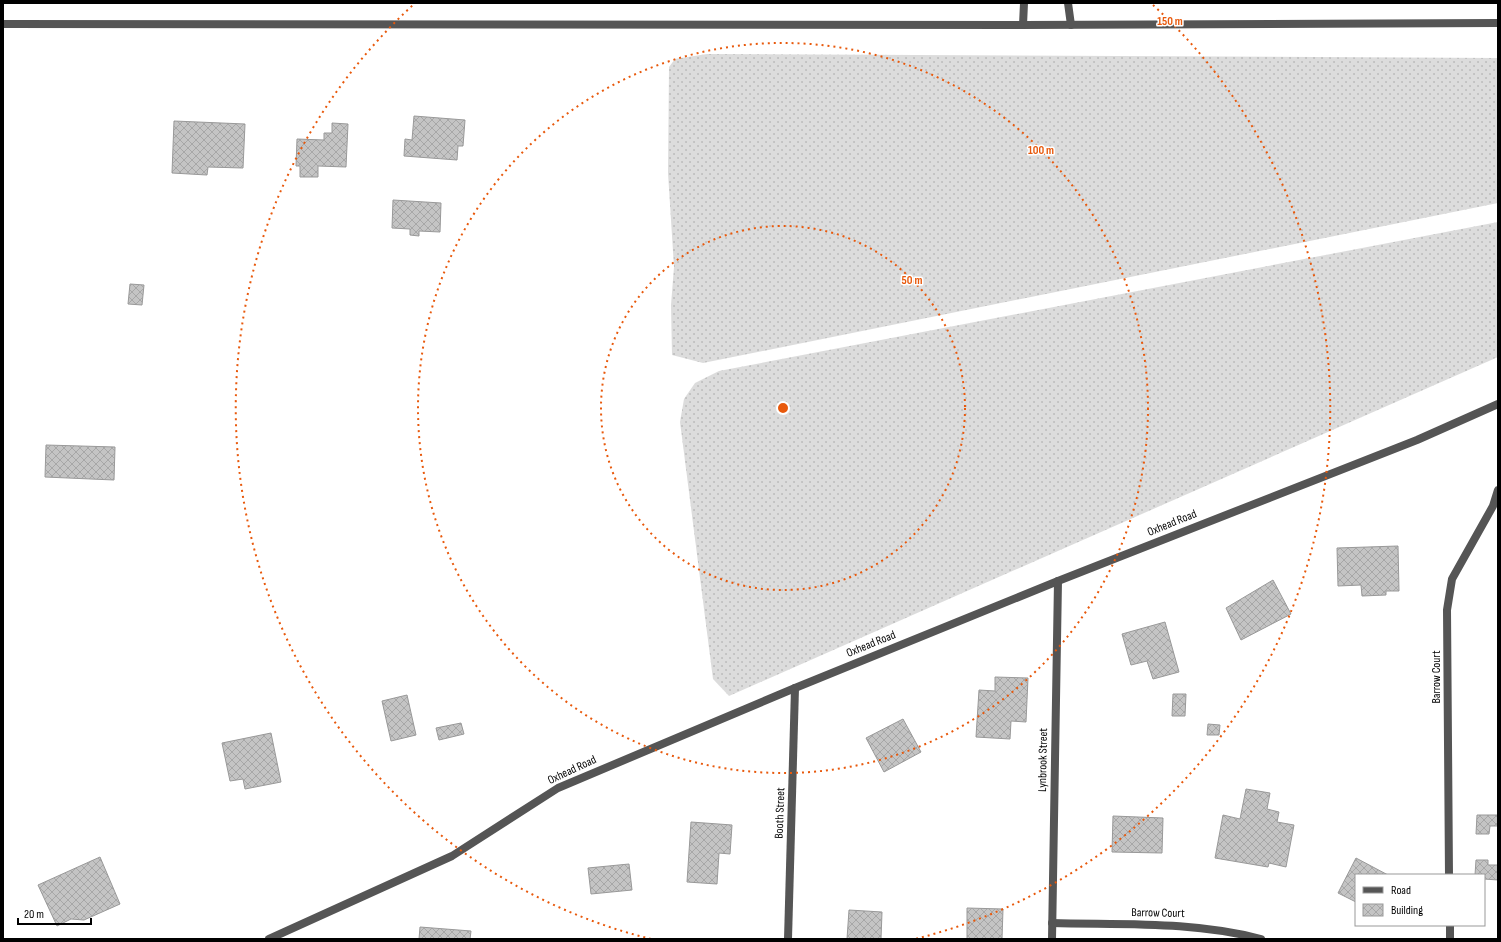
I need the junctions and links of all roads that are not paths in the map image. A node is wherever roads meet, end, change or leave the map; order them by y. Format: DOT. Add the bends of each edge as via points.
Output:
graph roads {
  1 [pos="1024,3"];
  2 [pos="1068,3"];
  3 [pos="1498,23"];
  4 [pos="3,24"];
  5 [pos="1023,25"];
  6 [pos="1071,25"];
  7 [pos="1498,404"];
  8 [pos="1498,490"];
  9 [pos="1058,581"];
  10 [pos="796,688"];
  11 [pos="1449,874"];
  12 [pos="1052,923"];
  13 [pos="1450,926"];
  14 [pos="269,939"];
  15 [pos="788,939"];
  16 [pos="1052,939"];
  17 [pos="1261,939"];
  18 [pos="1450,939"];
  1 -- 5 [label="street"];
  2 -- 6 [label="street"];
  3 -- 6 [label="street"];
  4 -- 5 [label="street"];
  5 -- 6 [label="street"];
  7 -- 9 [label="street, Oxhead Road" via="1417,440"];
  8 -- 11 [label="street, Barrow Court" via="1493,506 1452,579 1447,610"];
  9 -- 10 [label="street, Oxhead Road"];
  9 -- 12 [label="street, Lynbrook Street"];
  10 -- 14 [label="street, Oxhead Road" via="558,788 452,856"];
  10 -- 15 [label="street, Booth Street"];
  12 -- 16 [label="street, Lynbrook Street"];
  12 -- 17 [label="street, Barrow Court" via="1194,926"];
  13 -- 18 [label="street"];
}
